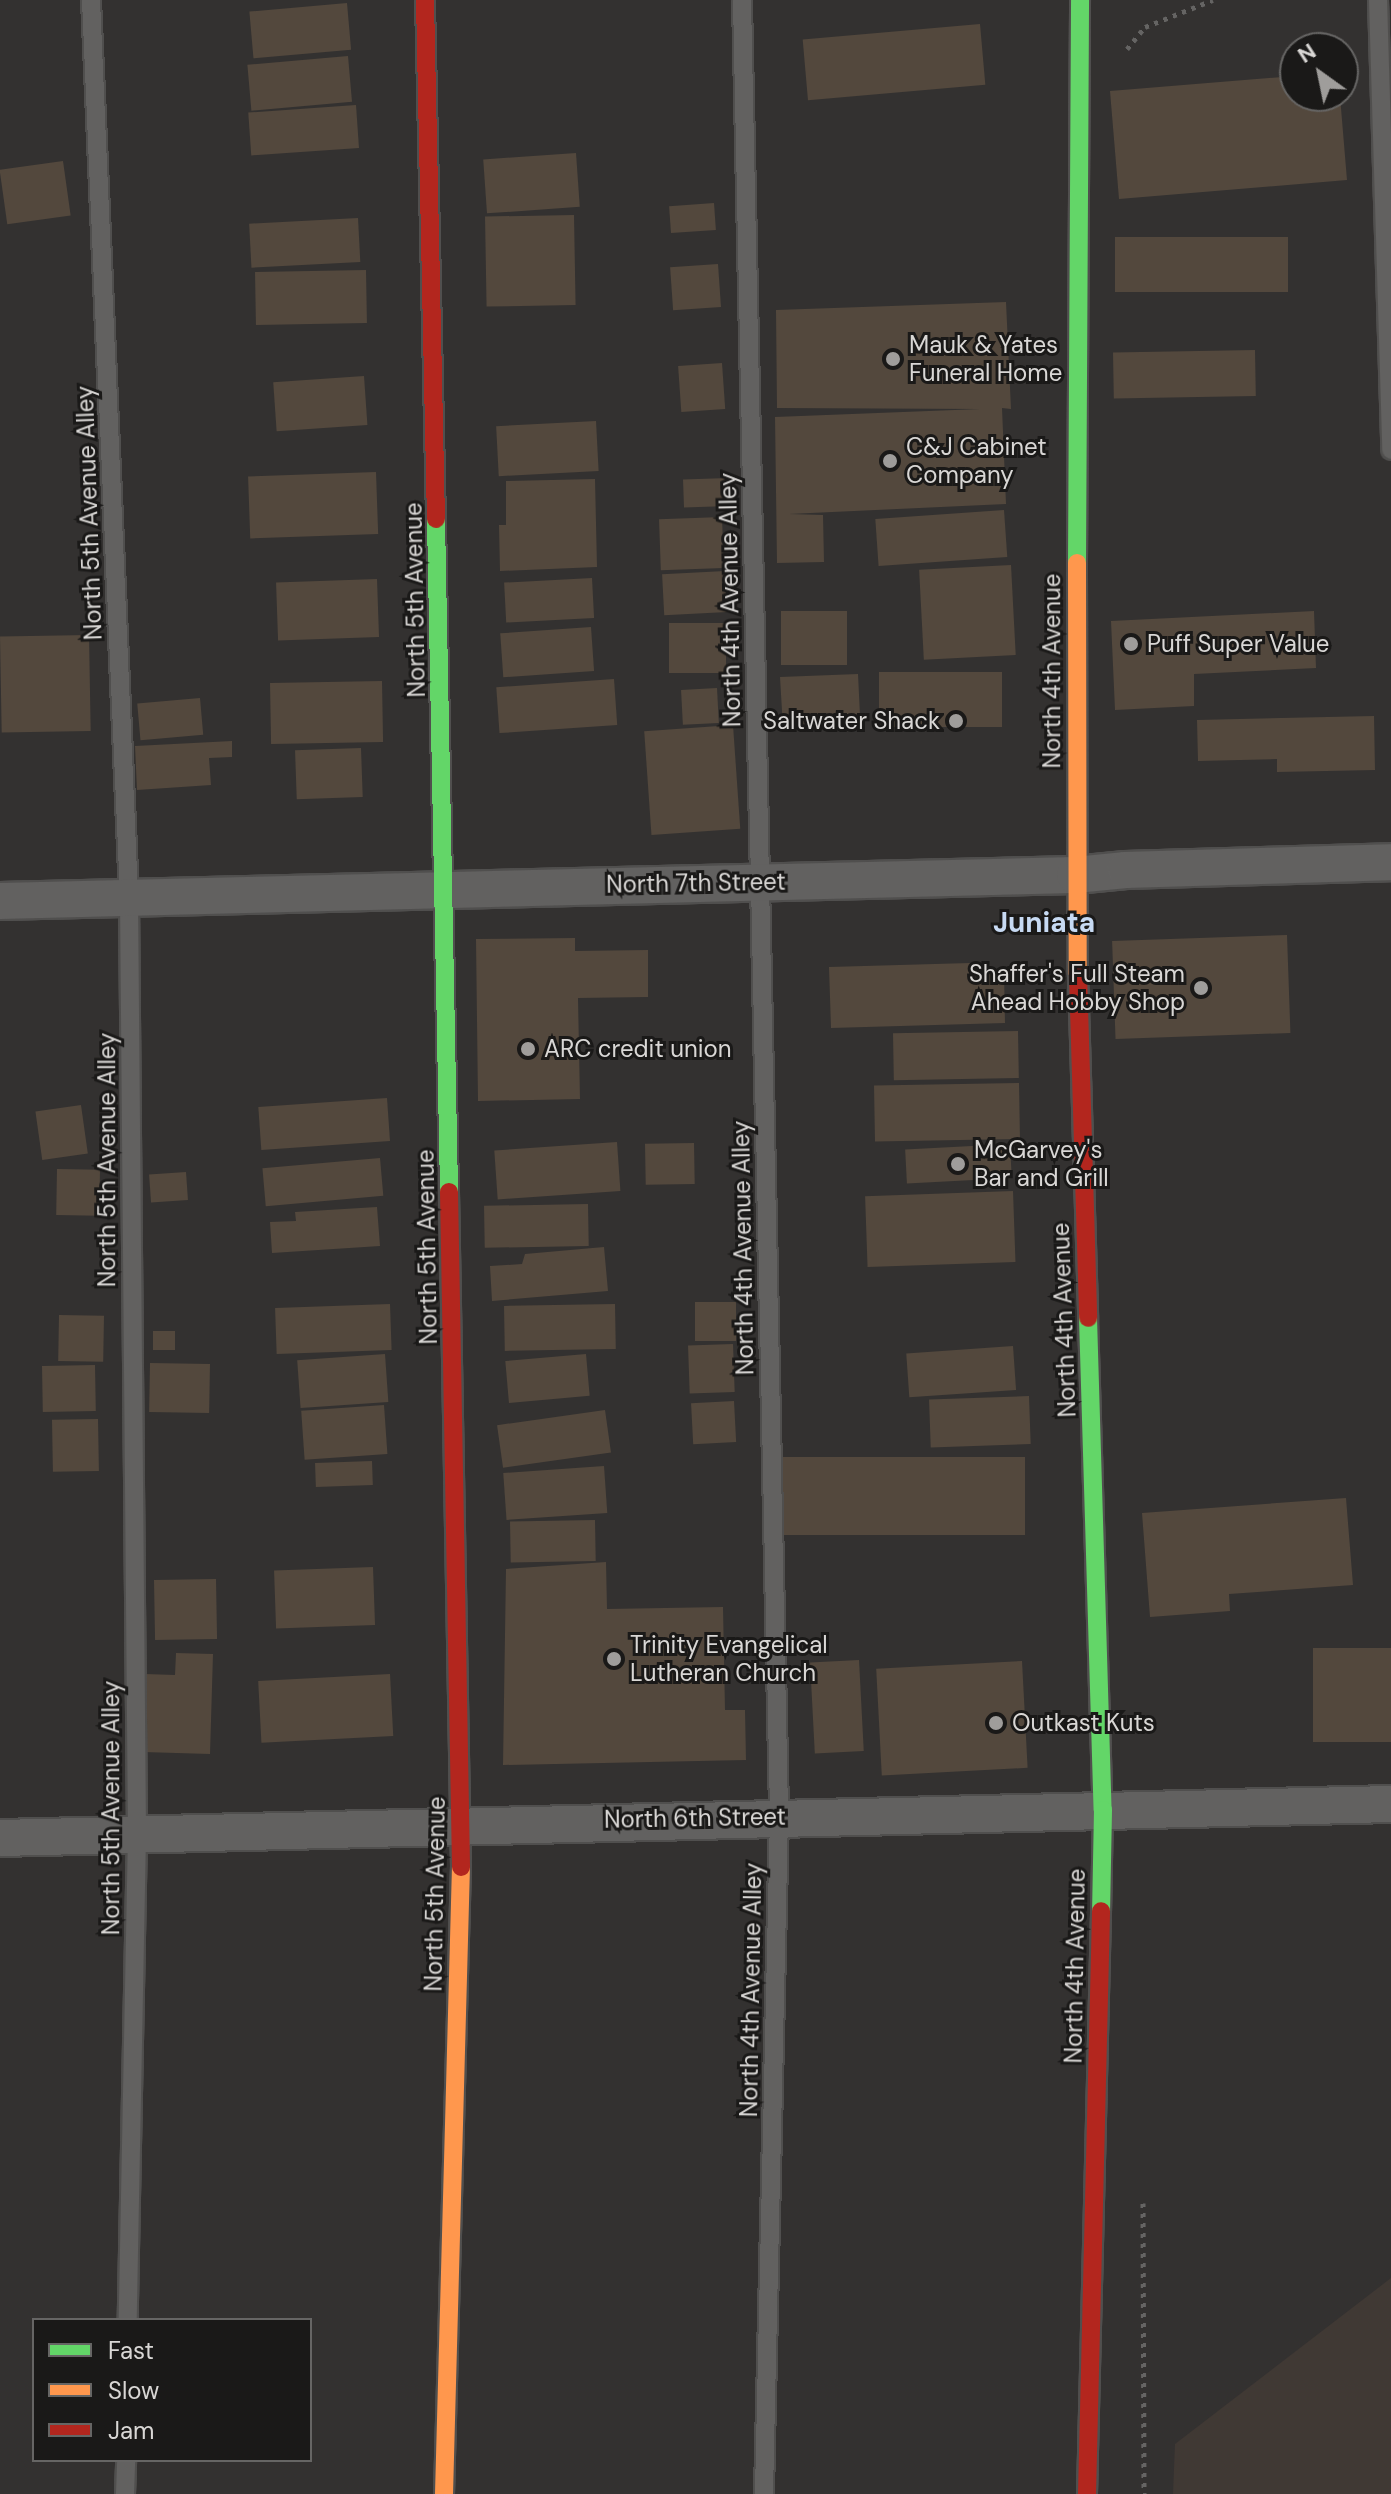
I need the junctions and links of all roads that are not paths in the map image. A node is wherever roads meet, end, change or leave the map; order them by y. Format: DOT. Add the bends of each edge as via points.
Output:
graph roads {
  1 [pos="91,0"];
  2 [pos="425,0"];
  3 [pos="742,0"];
  4 [pos="1080,0"];
  5 [pos="1378,0"];
  6 [pos="1391,450"];
  7 [pos="1391,862"];
  8 [pos="1075,875"];
  9 [pos="759,882"];
  10 [pos="445,889"];
  11 [pos="129,897"];
  12 [pos="0,901"];
  13 [pos="1391,1804"];
  14 [pos="1103,1810"];
  15 [pos="779,1816"];
  16 [pos="462,1824"];
  17 [pos="137,1834"];
  18 [pos="0,1838"];
  19 [pos="128,2318"];
  20 [pos="126,2462"];
  21 [pos="125,2494"];
  22 [pos="444,2494"];
  23 [pos="764,2494"];
  24 [pos="1087,2494"];
  1 -- 11 [label="lane, North 5th Avenue Alley"];
  2 -- 10 [label="street, North 5th Avenue"];
  3 -- 9 [label="lane, North 4th Avenue Alley"];
  4 -- 8 [label="street, North 4th Avenue"];
  5 -- 6 [label="lane"];
  7 -- 8 [label="street, North 7th Street"];
  8 -- 9 [label="street, North 7th Street"];
  8 -- 14 [label="street, North 4th Avenue"];
  9 -- 10 [label="street, North 7th Street"];
  9 -- 15 [label="lane, North 4th Avenue Alley"];
  10 -- 11 [label="street, North 7th Street"];
  10 -- 16 [label="street, North 5th Avenue"];
  11 -- 12 [label="street, North 7th Street"];
  11 -- 17 [label="lane, North 5th Avenue Alley"];
  13 -- 14 [label="street, North 6th Street"];
  14 -- 15 [label="street, North 6th Street"];
  14 -- 24 [label="street, North 4th Avenue"];
  15 -- 16 [label="street, North 6th Street"];
  15 -- 23 [label="lane, North 4th Avenue Alley"];
  16 -- 17 [label="street, North 6th Street"];
  16 -- 22 [label="street, North 5th Avenue"];
  17 -- 18 [label="street, North 6th Street"];
  17 -- 19 [label="lane, North 5th Avenue Alley"];
  20 -- 21 [label="lane"];
}
